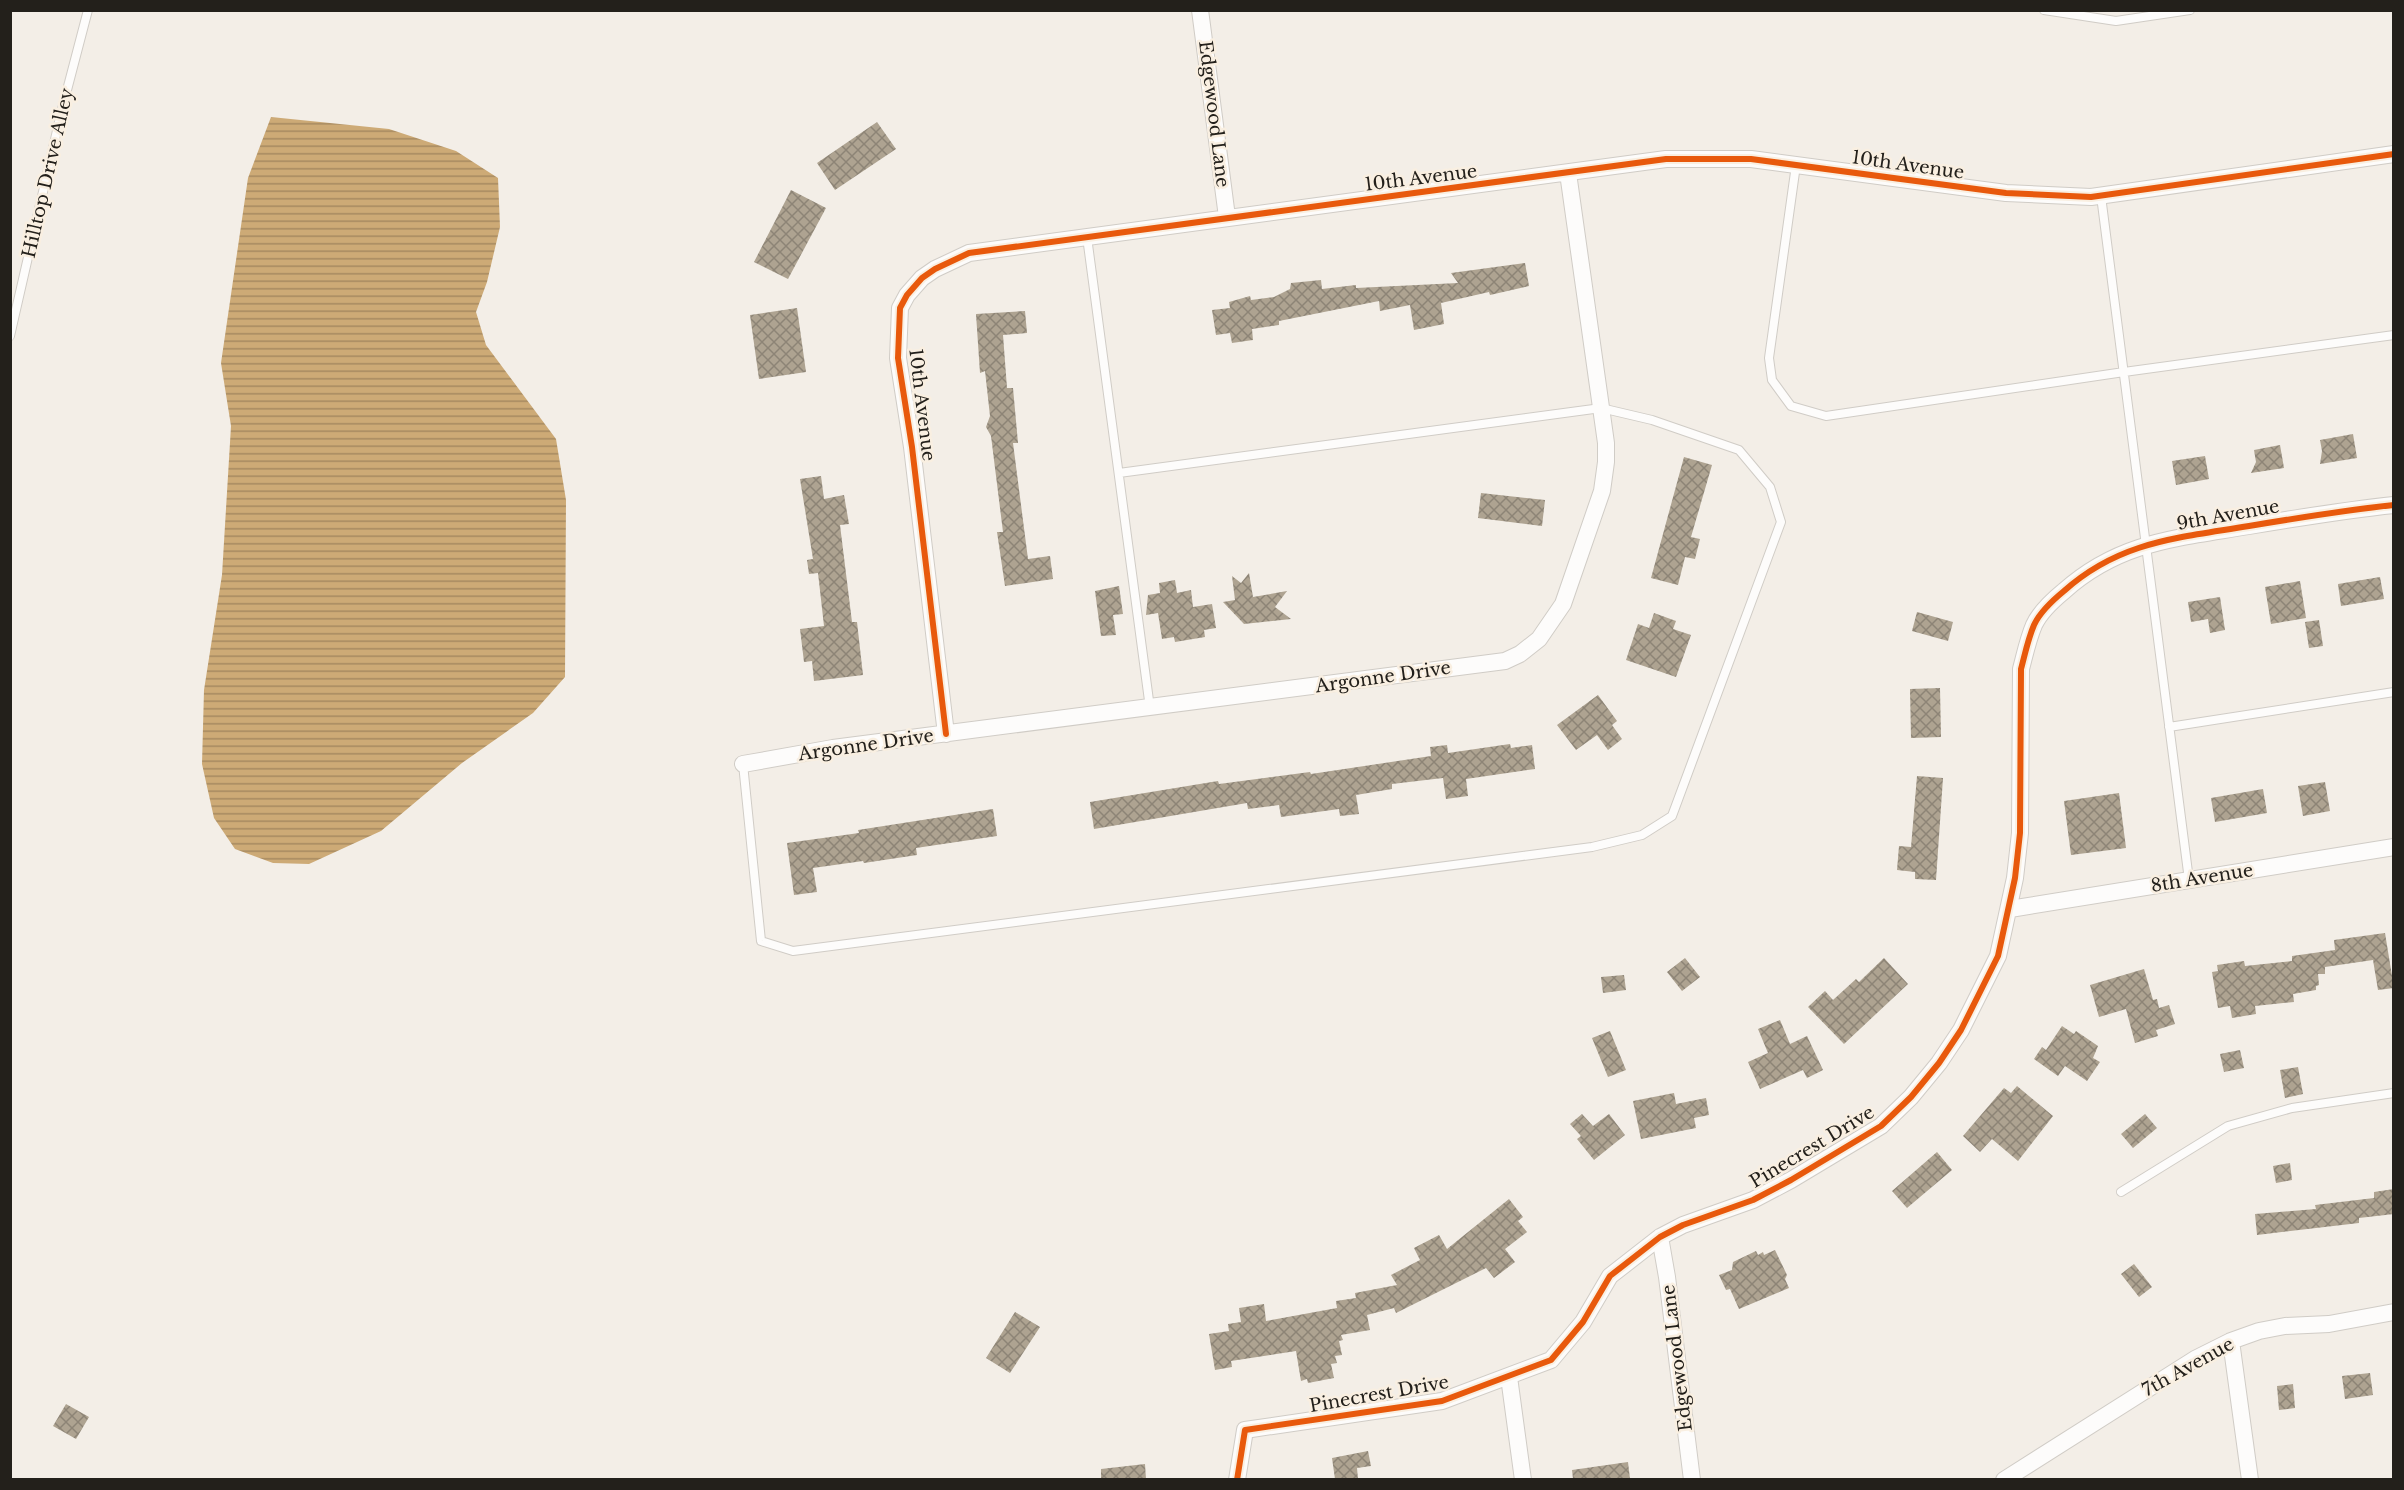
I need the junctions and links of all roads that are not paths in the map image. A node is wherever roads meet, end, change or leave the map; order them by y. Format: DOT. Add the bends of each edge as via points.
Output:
graph roads {
  1 [pos="88,10"];
  2 [pos="1200,10"];
  3 [pos="2043,10"];
  4 [pos="2190,10"];
  5 [pos="2394,154"];
  6 [pos="1796,165"];
  7 [pos="1568,173"];
  8 [pos="2101,196"];
  9 [pos="1227,217"];
  10 [pos="1087,236"];
  11 [pos="2394,335"];
  12 [pos="10,336"];
  13 [pos="2124,372"];
  14 [pos="1601,408"];
  15 [pos="1119,473"];
  16 [pos="2394,504"];
  17 [pos="2146,544"];
  18 [pos="2076,580"];
  19 [pos="2394,692"];
  20 [pos="1150,708"];
  21 [pos="2169,727"];
  22 [pos="946,734"];
  23 [pos="743,764"];
  24 [pos="2394,847"];
  25 [pos="2189,880"];
  26 [pos="2010,909"];
  27 [pos="2394,1093"];
  28 [pos="2121,1192"];
  29 [pos="1660,1237"];
  30 [pos="2394,1312"];
  31 [pos="2231,1341"];
  32 [pos="1509,1377"];
  33 [pos="1237,1479"];
  34 [pos="1523,1479"];
  35 [pos="1692,1479"];
  36 [pos="2004,1479"];
  37 [pos="2250,1479"];
  1 -- 12 [label="lane, Hilltop Drive Alley"];
  2 -- 9 [label="street, Edgewood Lane"];
  3 -- 4 [label="lane" via="2116,21"];
  5 -- 8 [label="street, 10th Avenue"];
  6 -- 7 [label="street, 10th Avenue" via="1751,159 1666,159"];
  6 -- 8 [label="street, 10th Avenue" via="2006,193"];
  6 -- 13 [label="lane" via="1769,358 1772,380 1791,406 1826,416"];
  7 -- 9 [label="street, 10th Avenue"];
  7 -- 14 [label="street, Argonne Drive"];
  8 -- 13 [label="lane"];
  9 -- 10 [label="street, 10th Avenue"];
  10 -- 15 [label="lane"];
  10 -- 22 [label="street, 10th Avenue" via="969,253 921,278 900,308 898,358"];
  11 -- 13 [label="lane"];
  13 -- 17 [label="lane"];
  14 -- 15 [label="lane"];
  14 -- 20 [label="street, Argonne Drive" via="1606,452 1602,491 1563,603 1539,639 1520,654 1504,661"];
  14 -- 23 [label="lane" via="1652,420 1739,450 1770,487 1781,522 1672,816 1642,835 1592,847 793,951 761,941"];
  15 -- 20 [label="lane"];
  16 -- 17 [label="street, 9th Avenue"];
  17 -- 18 [label="street, 9th Avenue" via="2113,557"];
  17 -- 21 [label="lane"];
  18 -- 26 [label="street, Pinecrest Drive" via="2052,600 2035,623 2021,669 2020,833"];
  19 -- 21 [label="lane"];
  20 -- 22 [label="street, Argonne Drive"];
  21 -- 25 [label="lane"];
  22 -- 23 [label="street, Argonne Drive"];
  24 -- 25 [label="street, 8th Avenue"];
  25 -- 26 [label="street, 8th Avenue"];
  26 -- 29 [label="street, Pinecrest Drive" via="1998,956 1961,1030 1939,1063 1881,1126 1754,1200"];
  27 -- 28 [label="lane" via="2292,1108 2228,1126"];
  29 -- 32 [label="street, Pinecrest Drive" via="1610,1276 1582,1322 1551,1360"];
  29 -- 35 [label="street, Edgewood Lane"];
  30 -- 31 [label="street, 7th Avenue" via="2329,1324 2284,1326"];
  31 -- 36 [label="street, 7th Avenue" via="2195,1359"];
  31 -- 37 [label="street"];
  32 -- 33 [label="street, Pinecrest Drive" via="1442,1401 1245,1431"];
  32 -- 34 [label="street"];
}
